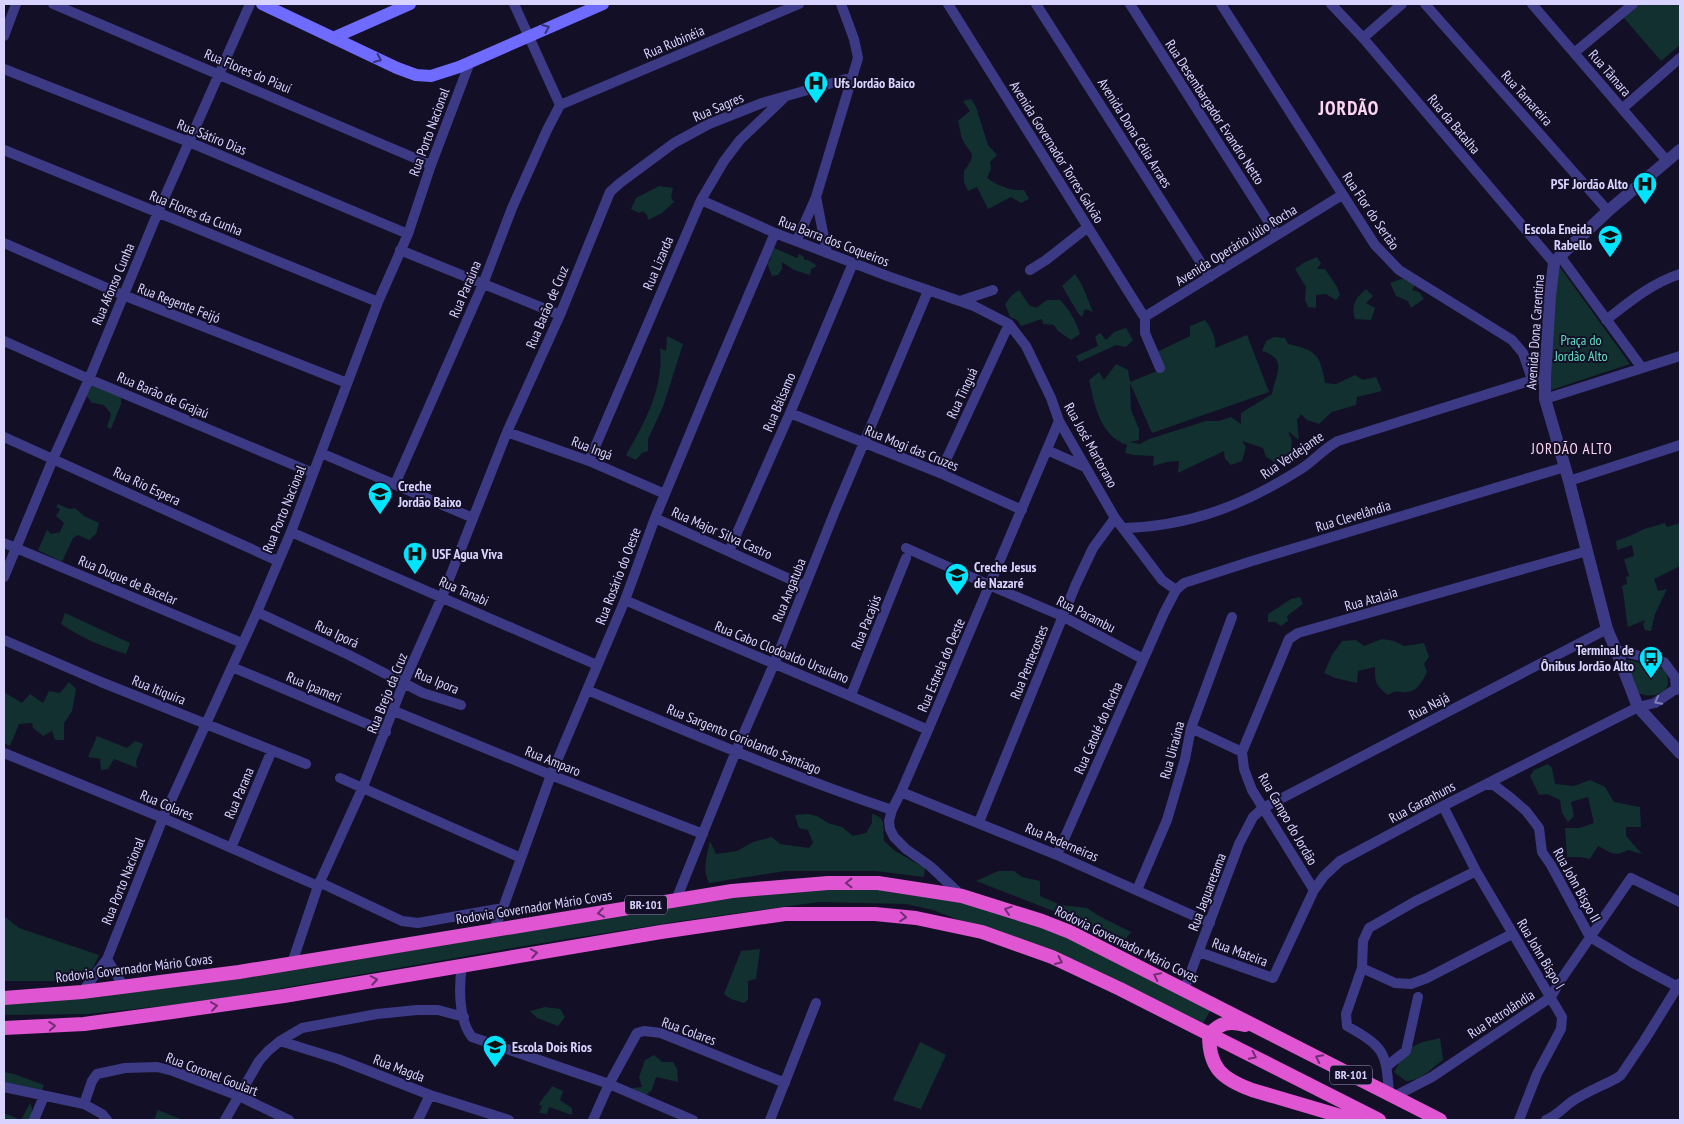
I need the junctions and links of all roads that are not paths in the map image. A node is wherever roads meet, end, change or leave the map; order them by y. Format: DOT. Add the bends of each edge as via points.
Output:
graph roads {
  1 [pos="16,4"];
  2 [pos="53,4"];
  3 [pos="250,4"];
  4 [pos="262,4"];
  5 [pos="410,4"];
  6 [pos="514,4"];
  7 [pos="604,4"];
  8 [pos="799,4"];
  9 [pos="841,4"];
  10 [pos="948,4"];
  11 [pos="1036,4"];
  12 [pos="1130,4"];
  13 [pos="1221,4"];
  14 [pos="1332,4"];
  15 [pos="1402,4"];
  16 [pos="1425,4"];
  17 [pos="1532,4"];
  18 [pos="1633,4"];
  19 [pos="4,36"];
  20 [pos="528,36"];
  21 [pos="333,38"];
  22 [pos="1363,38"];
  23 [pos="1574,54"];
  24 [pos="1680,58"];
  25 [pos="470,62"];
  26 [pos="4,69"];
  27 [pos="220,74"];
  28 [pos="853,76"];
  29 [pos="786,96"];
  30 [pos="560,105"];
  31 [pos="1622,108"];
  32 [pos="189,142"];
  33 [pos="4,150"];
  34 [pos="1680,150"];
  35 [pos="1667,161"];
  36 [pos="431,165"];
  37 [pos="610,192"];
  38 [pos="1342,195"];
  39 [pos="816,197"];
  40 [pos="701,200"];
  41 [pos="1608,211"];
  42 [pos="158,212"];
  43 [pos="1088,227"];
  44 [pos="775,233"];
  45 [pos="408,234"];
  46 [pos="1277,236"];
  47 [pos="797,240"];
  48 [pos="4,242"];
  49 [pos="400,250"];
  50 [pos="827,253"];
  51 [pos="1557,260"];
  52 [pos="853,263"];
  53 [pos="1030,270"];
  54 [pos="1680,274"];
  55 [pos="1210,277"];
  56 [pos="482,284"];
  57 [pos="993,290"];
  58 [pos="928,291"];
  59 [pos="123,295"];
  60 [pos="960,301"];
  61 [pos="378,302"];
  62 [pos="560,315"];
  63 [pos="1144,316"];
  64 [pos="1606,320"];
  65 [pos="1009,324"];
  66 [pos="4,341"];
  67 [pos="1680,356"];
  68 [pos="1160,368"];
  69 [pos="1642,368"];
  70 [pos="1538,378"];
  71 [pos="89,379"];
  72 [pos="347,383"];
  73 [pos="1545,399"];
  74 [pos="790,413"];
  75 [pos="1059,422"];
  76 [pos="507,432"];
  77 [pos="4,437"];
  78 [pos="864,444"];
  79 [pos="1680,445"];
  80 [pos="1047,450"];
  81 [pos="321,453"];
  82 [pos="53,459"];
  83 [pos="589,461"];
  84 [pos="1085,467"];
  85 [pos="1565,467"];
  86 [pos="313,472"];
  87 [pos="940,473"];
  88 [pos="1569,480"];
  89 [pos="395,484"];
  90 [pos="665,494"];
  91 [pos="1022,510"];
  92 [pos="473,518"];
  93 [pos="655,518"];
  94 [pos="1115,518"];
  95 [pos="1124,528"];
  96 [pos="291,532"];
  97 [pos="4,543"];
  98 [pos="15,548"];
  99 [pos="730,551"];
  100 [pos="1587,552"];
  101 [pos="906,553"];
  102 [pos="278,561"];
  103 [pos="4,576"];
  104 [pos="805,586"];
  105 [pos="989,586"];
  106 [pos="1176,590"];
  107 [pos="442,597"];
  108 [pos="625,600"];
  109 [pos="256,612"];
  110 [pos="1062,616"];
  111 [pos="1232,617"];
  112 [pos="1608,629"];
  113 [pos="4,640"];
  114 [pos="242,643"];
  115 [pos="1616,650"];
  116 [pos="1143,659"];
  117 [pos="774,664"];
  118 [pos="597,665"];
  119 [pos="232,667"];
  120 [pos="404,682"];
  121 [pos="1678,688"];
  122 [pos="587,690"];
  123 [pos="851,696"];
  124 [pos="460,705"];
  125 [pos="1638,707"];
  126 [pos="394,711"];
  127 [pos="206,724"];
  128 [pos="1191,728"];
  129 [pos="928,730"];
  130 [pos="386,732"];
  131 [pos="272,750"];
  132 [pos="736,752"];
  133 [pos="1680,752"];
  134 [pos="4,753"];
  135 [pos="1242,756"];
  136 [pos="306,764"];
  137 [pos="551,775"];
  138 [pos="340,778"];
  139 [pos="1485,785"];
  140 [pos="363,787"];
  141 [pos="901,792"];
  142 [pos="1443,806"];
  143 [pos="1263,808"];
  144 [pos="892,810"];
  145 [pos="163,818"];
  146 [pos="979,822"];
  147 [pos="703,834"];
  148 [pos="231,848"];
  149 [pos="1058,855"];
  150 [pos="522,858"];
  151 [pos="1476,871"];
  152 [pos="319,884"];
  153 [pos="1137,890"];
  154 [pos="1314,890"];
  155 [pos="962,896"];
  156 [pos="676,900"];
  157 [pos="1680,902"];
  158 [pos="503,908"];
  159 [pos="411,923"];
  160 [pos="1210,923"];
  161 [pos="493,931"];
  162 [pos="1512,934"];
  163 [pos="1590,937"];
  164 [pos="424,942"];
  165 [pos="1199,952"];
  166 [pos="106,959"];
  167 [pos="292,963"];
  168 [pos="462,965"];
  169 [pos="1362,968"];
  170 [pos="1273,978"];
  171 [pos="1679,985"];
  172 [pos="124,987"];
  173 [pos="1184,990"];
  174 [pos="82,992"];
  175 [pos="1418,997"];
  176 [pos="1551,997"];
  177 [pos="4,998"];
  178 [pos="816,1003"];
  179 [pos="1214,1005"];
  180 [pos="464,1017"];
  181 [pos="4,1028"];
  182 [pos="1262,1030"];
  183 [pos="1205,1032"];
  184 [pos="280,1041"];
  185 [pos="1387,1066"];
  186 [pos="785,1082"];
  187 [pos="609,1084"];
  188 [pos="4,1087"];
  189 [pos="430,1095"];
  190 [pos="1392,1095"];
  191 [pos="44,1096"];
  192 [pos="239,1096"];
  193 [pos="84,1104"];
  194 [pos="34,1120"];
  195 [pos="107,1120"];
  196 [pos="225,1120"];
  197 [pos="289,1120"];
  198 [pos="418,1120"];
  199 [pos="509,1120"];
  200 [pos="593,1120"];
  201 [pos="690,1120"];
  202 [pos="770,1120"];
  203 [pos="1354,1120"];
  204 [pos="1379,1120"];
  205 [pos="1440,1120"];
  206 [pos="1518,1120"];
  207 [pos="1546,1120"];
  1 -- 19 [label="street"];
  2 -- 27 [label="street, Rua Flores do Piauí"];
  3 -- 27 [label="street, Rua Afonso Cunha"];
  4 -- 21 [label="main road"];
  5 -- 21 [label="main road"];
  6 -- 20 [label="street"];
  20 -- 7 [label="main road, one-way"];
  8 -- 30 [label="street, Rua Rubinéia"];
  9 -- 28 [label="street" via="858,58"];
  10 -- 43 [label="street, Avenida Governador Torres Galvão"];
  11 -- 55 [label="street, Avenida Dona Célia Arraes"];
  12 -- 46 [label="street, Rua Desembargador Evandro Netto"];
  13 -- 38 [label="street, Rua Flor do Sertão"];
  14 -- 22 [label="street, Rua da Batalha"];
  15 -- 22 [label="street"];
  16 -- 41 [label="street, Rua Tamareira"];
  17 -- 23 [label="street, Rua Tâmara"];
  18 -- 23 [label="street"];
  20 -- 25 [label="main road"];
  20 -- 30 [label="street"];
  21 -- 25 [label="main road, one-way" via="397,68 427,76"];
  22 -- 51 [label="street, Rua da Batalha"];
  23 -- 31 [label="street, Rua Tâmara"];
  24 -- 31 [label="street"];
  25 -- 36 [label="street, Rua Porto Nacional"];
  26 -- 32 [label="street, Rua Sátiro Dias"];
  27 -- 32 [label="street, Rua Afonso Cunha"];
  27 -- 36 [label="street, Rua Flores do Piauí"];
  28 -- 29 [label="street, Rua Sagres"];
  28 -- 39 [label="street"];
  29 -- 37 [label="street, Rua Sagres" via="709,124 680,139"];
  29 -- 40 [label="street, Rua Lizarda" via="740,140"];
  30 -- 56 [label="street, Rua Paraúna" via="512,208"];
  31 -- 35 [label="street, Rua Tâmara"];
  32 -- 42 [label="street, Rua Afonso Cunha"];
  32 -- 45 [label="street, Rua Sátiro Dias"];
  33 -- 42 [label="street, Rua Flores da Cunha"];
  34 -- 35 [label="street"];
  35 -- 41 [label="street"];
  36 -- 45 [label="street, Rua Porto Nacional"];
  37 -- 62 [label="street, Rua Barão de Cruz"];
  38 -- 46 [label="street, Avenida Operário Júlio Rocha"];
  38 -- 70 [label="street, Rua Flor do Sertão" via="1388,260 1512,340"];
  39 -- 47 [label="street"];
  39 -- 50 [label="street"];
  40 -- 44 [label="street, Rua Barra dos Coqueiros"];
  40 -- 83 [label="street, Rua Lizarda"];
  41 -- 51 [label="street"];
  42 -- 59 [label="street, Rua Afonso Cunha"];
  42 -- 61 [label="street, Rua Flores da Cunha"];
  43 -- 53 [label="street"];
  43 -- 63 [label="street, Avenida Governador Torres Galvão"];
  44 -- 47 [label="street, Rua Barra dos Coqueiros"];
  44 -- 90 [label="street, Rua Rosário do Oeste"];
  45 -- 49 [label="street, Rua Porto Nacional"];
  46 -- 55 [label="street, Avenida Operário Júlio Rocha"];
  47 -- 50 [label="street, Rua Barra dos Coqueiros"];
  48 -- 59 [label="street, Rua Regente Feijó"];
  49 -- 56 [label="street"];
  49 -- 61 [label="street, Rua Porto Nacional"];
  50 -- 52 [label="street, Rua Barra dos Coqueiros"];
  51 -- 64 [label="street, Rua da Batalha"];
  51 -- 70 [label="street, Avenida Dona Carentina"];
  52 -- 58 [label="street, Rua Barra dos Coqueiros"];
  52 -- 74 [label="street, Rua Bálsamo"];
  54 -- 64 [label="street" via="1666,278 1639,294"];
  55 -- 63 [label="street, Avenida Operário Júlio Rocha"];
  56 -- 62 [label="street"];
  56 -- 89 [label="street, Rua Paraúna"];
  57 -- 60 [label="street"];
  58 -- 60 [label="street, Rua Barra dos Coqueiros"];
  58 -- 78 [label="street, Rua Angatuba"];
  59 -- 71 [label="street, Rua Afonso Cunha"];
  59 -- 72 [label="street, Rua Regente Feijó"];
  60 -- 65 [label="street, Rua José Martorano"];
  61 -- 72 [label="street, Rua Porto Nacional"];
  62 -- 76 [label="street, Rua Barão de Cruz"];
  63 -- 68 [label="street" via="1145,333"];
  64 -- 69 [label="street, Rua da Batalha"];
  65 -- 75 [label="street, Rua José Martorano" via="1026,346"];
  65 -- 87 [label="street, Rua Tinguá"];
  66 -- 71 [label="street, Rua Barão de Grajaú"];
  67 -- 69 [label="street"];
  69 -- 73 [label="street"];
  70 -- 73 [label="street, Avenida Dona Carentina"];
  70 -- 95 [label="street, Rua Verdejante" via="1328,446 1302,468 1274,485 1213,514 1162,525"];
  71 -- 82 [label="street, Rua Afonso Cunha"];
  71 -- 86 [label="street, Rua Barão de Grajaú"];
  72 -- 81 [label="street, Rua Porto Nacional"];
  73 -- 85 [label="street, Avenida Dona Carentina"];
  74 -- 78 [label="street, Rua Mogi das Cruzes"];
  74 -- 99 [label="street, Rua Bálsamo"];
  75 -- 80 [label="street, Rua Estrela do Oeste"];
  75 -- 84 [label="street, Rua José Martorano"];
  76 -- 83 [label="street, Rua Ingá"];
  76 -- 92 [label="street, Rua Brejo da Cruz"];
  77 -- 82 [label="street, Rua Rio Espera"];
  78 -- 87 [label="street, Rua Mogi das Cruzes"];
  78 -- 104 [label="street, Rua Angatuba"];
  79 -- 88 [label="street"];
  80 -- 84 [label="street"];
  80 -- 91 [label="street, Rua Estrela do Oeste"];
  81 -- 86 [label="street, Rua Porto Nacional"];
  81 -- 89 [label="street"];
  82 -- 98 [label="street, Rua Afonso Cunha"];
  82 -- 102 [label="street, Rua Rio Espera"];
  83 -- 90 [label="street, Rua Ingá"];
  84 -- 94 [label="street, Rua José Martorano"];
  85 -- 88 [label="street, Avenida Dona Carentina"];
  85 -- 106 [label="street, Rua Clevelândia" via="1191,580"];
  86 -- 96 [label="street, Rua Porto Nacional"];
  87 -- 91 [label="street, Rua Mogi das Cruzes"];
  88 -- 100 [label="street, Avenida Dona Carentina"];
  89 -- 92 [label="street"];
  90 -- 93 [label="street, Rua Rosário do Oeste"];
  91 -- 105 [label="street, Rua Estrela do Oeste"];
  92 -- 107 [label="street, Rua Brejo da Cruz"];
  93 -- 99 [label="street, Rua Major Silva Castro"];
  93 -- 108 [label="street, Rua Rosário do Oeste"];
  94 -- 95 [label="street, Rua José Martorano"];
  94 -- 110 [label="street, Rua Pentecostes" via="1093,548"];
  95 -- 106 [label="street, Rua José Martorano" via="1162,580"];
  96 -- 102 [label="street, Rua Porto Nacional"];
  96 -- 107 [label="street, Rua Tanabi"];
  97 -- 98 [label="street, Rua Duque de Bacelar"];
  98 -- 103 [label="street, Rua Afonso Cunha"];
  98 -- 114 [label="street, Rua Duque de Bacelar"];
  99 -- 104 [label="street, Rua Major Silva Castro"];
  100 -- 112 [label="street, Avenida Dona Carentina"];
  100 -- 135 [label="street, Rua Atalaia" via="1295,635 1288,641"];
  101 -- 105 [label="street, Rua Parambu"];
  101 -- 123 [label="street, Rua Pacajús"];
  102 -- 109 [label="street, Rua Porto Nacional"];
  104 -- 117 [label="street, Rua Angatuba"];
  105 -- 110 [label="street, Rua Parambu"];
  105 -- 129 [label="street, Rua Estrela do Oeste"];
  106 -- 116 [label="street, Rua Catolé do Rocha"];
  107 -- 118 [label="street, Rua Tanabi"];
  107 -- 120 [label="street, Rua Brejo da Cruz"];
  108 -- 117 [label="street, Rua Cabo Clodoaldo Ursulano"];
  108 -- 118 [label="street, Rua Rosário do Oeste"];
  109 -- 114 [label="street, Rua Porto Nacional"];
  109 -- 120 [label="street, Rua Iporá"];
  110 -- 116 [label="street, Rua Parambu"];
  110 -- 146 [label="street, Rua Pentecostes"];
  111 -- 128 [label="street, Rua Uiraúna"];
  112 -- 115 [label="street, Avenida Dona Carentina"];
  112 -- 143 [label="street, Rua Najá"];
  113 -- 127 [label="street, Rua Itiquira"];
  114 -- 119 [label="street, Rua Porto Nacional"];
  115 -- 121 [label="street" via="1664,662 1675,677"];
  115 -- 125 [label="street, Avenida Dona Carentina"];
  116 -- 149 [label="street, Rua Catolé do Rocha"];
  117 -- 123 [label="street, Rua Cabo Clodoaldo Ursulano"];
  117 -- 132 [label="street, Rua Angatuba"];
  118 -- 122 [label="street, Rua Rosário do Oeste"];
  119 -- 127 [label="street, Rua Porto Nacional"];
  119 -- 130 [label="street, Rua Ipameri"];
  120 -- 124 [label="street, Rua Ipora" via="423,693"];
  120 -- 126 [label="street, Rua Brejo da Cruz"];
  121 -- 125 [label="street, Rua Garanhuns, one-way" via="1655,703"];
  122 -- 132 [label="street, Rua Sargento Coriolando Santiago"];
  122 -- 137 [label="street, Rua Rosário do Oeste"];
  123 -- 129 [label="street, Rua Cabo Clodoaldo Ursulano"];
  125 -- 133 [label="street, Avenida Dona Carentina"];
  125 -- 139 [label="street, Rua Garanhuns"];
  126 -- 130 [label="street, Rua Brejo da Cruz"];
  126 -- 137 [label="street, Rua Amparo"];
  127 -- 131 [label="street, Rua Itiquira"];
  127 -- 145 [label="street, Rua Porto Nacional"];
  128 -- 135 [label="street"];
  128 -- 153 [label="street, Rua Uiraúna" via="1167,820"];
  129 -- 141 [label="street, Rua Estrela do Oeste"];
  130 -- 140 [label="street, Rua Brejo da Cruz"];
  131 -- 136 [label="street, Rua Itiquira"];
  131 -- 148 [label="street, Rua Parana"];
  132 -- 144 [label="street, Rua Sargento Coriolando Santiago"];
  132 -- 147 [label="street, Rua Angatuba"];
  134 -- 145 [label="street, Rua Colares"];
  135 -- 143 [label="street, Rua Campo do Jordão" via="1247,778"];
  137 -- 147 [label="street, Rua Amparo"];
  137 -- 150 [label="street, Rua Rosário do Oeste"];
  138 -- 140 [label="street"];
  139 -- 142 [label="street, Rua Garanhuns"];
  139 -- 163 [label="street, Rua John Bispo II" via="1494,785 1511,798 1526,810 1539,828 1542,852"];
  140 -- 150 [label="street"];
  140 -- 152 [label="street, Rua Brejo da Cruz"];
  141 -- 144 [label="street, Rua Estrela do Oeste"];
  141 -- 146 [label="street, Rua Pederneiras"];
  142 -- 151 [label="street, Rua John Bispo I"];
  142 -- 154 [label="street, Rua Garanhuns" via="1340,861"];
  143 -- 154 [label="street, Rua Campo do Jordão"];
  143 -- 160 [label="street, Rua Jaguaretama" via="1253,817 1242,838"];
  144 -- 155 [label="street, Rua Estrela do Oeste" via="889,821 894,837"];
  145 -- 148 [label="street, Rua Colares"];
  145 -- 166 [label="street, Rua Porto Nacional"];
  146 -- 149 [label="street, Rua Pederneiras"];
  147 -- 156 [label="street, Rua Angatuba"];
  148 -- 152 [label="street, Rua Colares"];
  149 -- 153 [label="street, Rua Pederneiras"];
  150 -- 158 [label="street, Rua Rosário do Oeste"];
  151 -- 162 [label="street, Rua John Bispo I"];
  151 -- 169 [label="street" via="1369,928 1363,941"];
  152 -- 159 [label="street, Rua Colares"];
  152 -- 167 [label="street, Rua Brejo da Cruz"];
  153 -- 160 [label="street, Rua Pederneiras"];
  154 -- 170 [label="street, Rua Garanhuns"];
  155 -- 156 [label="highway, Rodovia Governador Mário Covas / BR-101, one-way" via="878,883 828,883 732,891"];
  173 -- 155 [label="highway, Rodovia Governador Mário Covas / BR-101, one-way" via="1070,932"];
  156 -- 161 [label="highway, Rodovia Governador Mário Covas / BR-101, one-way"];
  157 -- 163 [label="street, Rua Petrolândia" via="1631,878"];
  158 -- 159 [label="street"];
  158 -- 161 [label="street, Rua Rosário do Oeste"];
  159 -- 164 [label="street"];
  160 -- 165 [label="street, Rua Jaguaretama"];
  161 -- 164 [label="highway, Rodovia Governador Mário Covas / BR-101"];
  162 -- 169 [label="street" via="1411,984 1395,983"];
  162 -- 176 [label="street, Rua John Bispo I"];
  163 -- 171 [label="street"];
  163 -- 176 [label="street, Rua Petrolândia"];
  164 -- 167 [label="highway, Rodovia Governador Mário Covas / BR-101"];
  165 -- 170 [label="street, Rua Mateira"];
  165 -- 173 [label="street, Rua Jaguaretama"];
  166 -- 172 [label="street"];
  166 -- 174 [label="street, Rua Porto Nacional"];
  167 -- 172 [label="highway, Rodovia Governador Mário Covas / BR-101"];
  168 -- 180 [label="street" via="459,988"];
  181 -- 168 [label="highway, BR-101, one-way" via="84,1024 172,1012"];
  168 -- 183 [label="highway, BR-101, one-way" via="784,914 875,914 916,918 997,937 1069,965"];
  169 -- 185 [label="street" via="1346,1014 1347,1026 1372,1040 1379,1047"];
  171 -- 207 [label="street" via="1621,1075 1583,1094"];
  172 -- 174 [label="highway, Rodovia Governador Mário Covas / BR-101"];
  173 -- 179 [label="highway, Rodovia Governador Mário Covas / BR-101"];
  174 -- 177 [label="highway, Rodovia Governador Mário Covas / BR-101"];
  175 -- 185 [label="street" via="1406,1051"];
  176 -- 190 [label="street, Rua Petrolândia" via="1432,1078"];
  176 -- 206 [label="street, Rua John Bispo I" via="1562,1017 1561,1029"];
  178 -- 186 [label="street"];
  179 -- 182 [label="highway, Rodovia Governador Mário Covas / BR-101"];
  179 -- 183 [label="highway" via="1214,1021"];
  180 -- 184 [label="street" via="433,1010 377,1014 302,1028"];
  180 -- 187 [label="street" via="472,1037"];
  182 -- 183 [label="highway" via="1227,1022"];
  190 -- 182 [label="highway, Rodovia Governador Mário Covas / BR-101, one-way"];
  183 -- 203 [label="highway" via="1217,1069 1232,1080 1252,1090"];
  183 -- 204 [label="highway, BR-101, one-way"];
  184 -- 189 [label="street, Rua Magda" via="338,1059"];
  184 -- 192 [label="street" via="259,1061"];
  185 -- 190 [label="street"];
  186 -- 187 [label="street, Rua Colares" via="661,1033 644,1031 637,1033"];
  186 -- 202 [label="street"];
  187 -- 200 [label="street, Rua Colares"];
  187 -- 201 [label="street"];
  188 -- 191 [label="street"];
  189 -- 198 [label="street"];
  189 -- 199 [label="street, Rua Magda"];
  190 -- 205 [label="highway, Rodovia Governador Mário Covas / BR-101"];
  191 -- 193 [label="street"];
  191 -- 194 [label="street"];
  192 -- 193 [label="street, Rua Coronel Goulart" via="172,1071 144,1067 97,1074"];
  192 -- 196 [label="street"];
  192 -- 197 [label="street, Rua Coronel Goulart"];
  193 -- 195 [label="street"];
}
